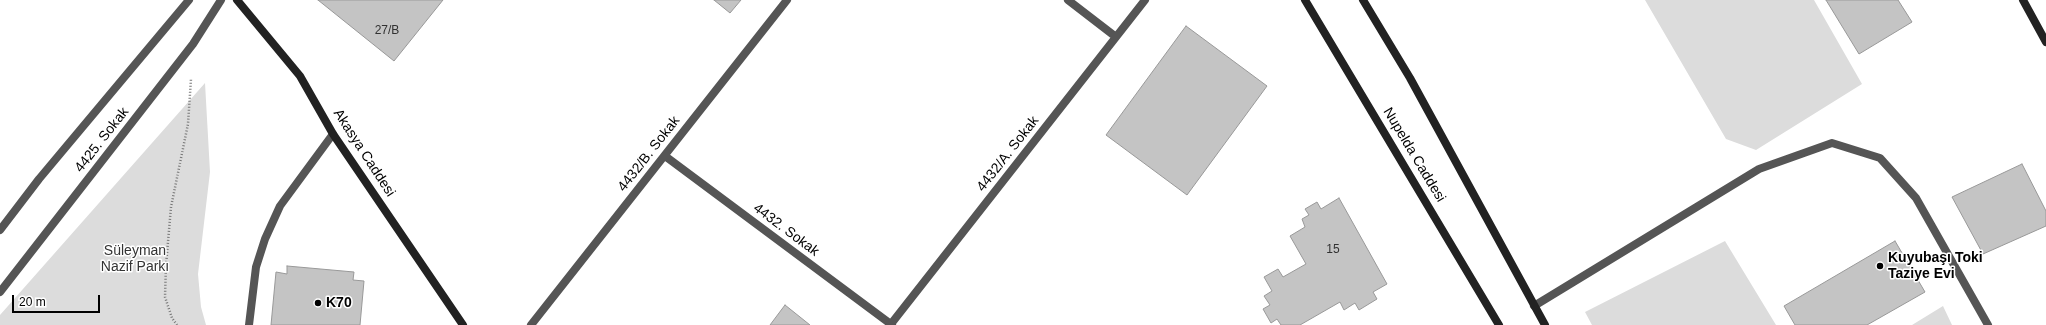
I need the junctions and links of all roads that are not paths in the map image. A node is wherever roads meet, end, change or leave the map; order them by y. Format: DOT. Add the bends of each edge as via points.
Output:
graph roads {
  1 [pos="189,0"];
  2 [pos="221,0"];
  3 [pos="237,0"];
  4 [pos="787,0"];
  5 [pos="1068,0"];
  6 [pos="1145,0"];
  7 [pos="1305,0"];
  8 [pos="1363,0"];
  9 [pos="2023,0"];
  10 [pos="1116,37"];
  11 [pos="2046,42"];
  12 [pos="333,134"];
  13 [pos="664,156"];
  14 [pos="0,230"];
  15 [pos="0,292"];
  16 [pos="1534,306"];
  17 [pos="891,324"];
  18 [pos="249,325"];
  19 [pos="463,325"];
  20 [pos="531,325"];
  21 [pos="1500,325"];
  22 [pos="1545,325"];
  23 [pos="1988,325"];
  1 -- 14 [label="street" via="39,179"];
  2 -- 15 [label="street, 4425. Sokak" via="193,44"];
  3 -- 12 [label="street, Akasya Caddesi" via="300,76"];
  4 -- 13 [label="street, 4432/B. Sokak"];
  5 -- 10 [label="street"];
  6 -- 10 [label="street, 4432/A. Sokak"];
  7 -- 21 [label="street, Nupelda Caddesi"];
  8 -- 16 [label="street" via="1410,78"];
  9 -- 11 [label="street"];
  10 -- 17 [label="street, 4432/A. Sokak"];
  12 -- 18 [label="street" via="280,206 268,233 256,267"];
  12 -- 19 [label="street, Akasya Caddesi"];
  13 -- 17 [label="street, 4432. Sokak"];
  13 -- 20 [label="street, 4432/B. Sokak"];
  16 -- 22 [label="street"];
  16 -- 23 [label="street" via="1759,169 1832,143 1880,158 1916,198"];
}
